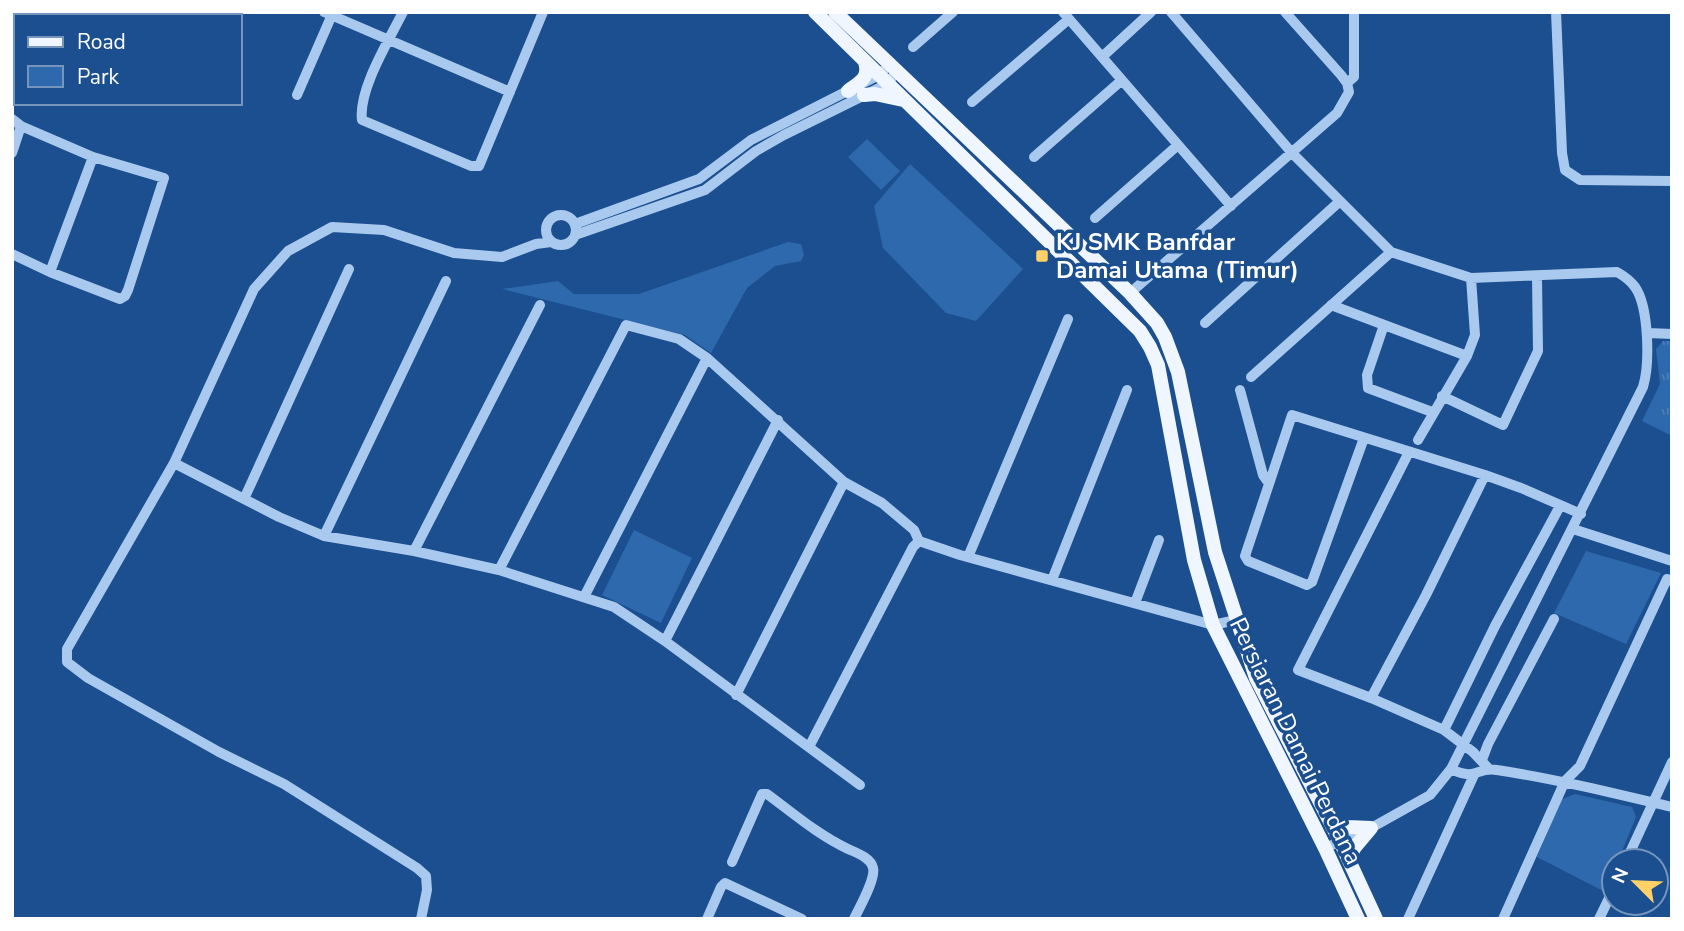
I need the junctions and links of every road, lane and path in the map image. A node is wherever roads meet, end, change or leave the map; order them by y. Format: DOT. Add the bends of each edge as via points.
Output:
graph roads {
  1 [pos="403,12"];
  2 [pos="815,12"];
  3 [pos="835,12"];
  4 [pos="846,12"];
  5 [pos="953,12"];
  6 [pos="1151,12"];
  7 [pos="1171,12"];
  8 [pos="1284,12"];
  9 [pos="1354,12"];
  10 [pos="1556,12"];
  11 [pos="541,13"];
  12 [pos="328,14"];
  13 [pos="1066,15"];
  14 [pos="390,39"];
  15 [pos="913,47"];
  16 [pos="1102,57"];
  17 [pos="865,62"];
  18 [pos="892,76"];
  19 [pos="1122,80"];
  20 [pos="1348,88"];
  21 [pos="848,91"];
  22 [pos="510,92"];
  23 [pos="297,95"];
  24 [pos="864,95"];
  25 [pos="904,100"];
  26 [pos="972,102"];
  27 [pos="16,123"];
  28 [pos="1178,145"];
  29 [pos="12,153"];
  30 [pos="1292,153"];
  31 [pos="93,157"];
  32 [pos="1034,157"];
  33 [pos="1672,181"];
  34 [pos="1339,202"];
  35 [pos="1231,206"];
  36 [pos="1095,218"];
  37 [pos="546,230"];
  38 [pos="575,230"];
  39 [pos="551,242"];
  40 [pos="536,244"];
  41 [pos="1391,252"];
  42 [pos="12,254"];
  43 [pos="349,269"];
  44 [pos="50,272"];
  45 [pos="1537,276"];
  46 [pos="1471,278"];
  47 [pos="446,281"];
  48 [pos="1130,293"];
  49 [pos="540,305"];
  50 [pos="1331,306"];
  51 [pos="1068,319"];
  52 [pos="1205,323"];
  53 [pos="1384,325"];
  54 [pos="1648,333"];
  55 [pos="1672,334"];
  56 [pos="1467,356"];
  57 [pos="707,358"];
  58 [pos="1251,377"];
  59 [pos="1163,388"];
  60 [pos="1127,390"];
  61 [pos="1183,390"];
  62 [pos="1240,390"];
  63 [pos="1442,396"];
  64 [pos="1432,412"];
  65 [pos="778,420"];
  66 [pos="1364,438"];
  67 [pos="1418,440"];
  68 [pos="1409,452"];
  69 [pos="174,463"];
  70 [pos="1485,475"];
  71 [pos="844,482"];
  72 [pos="1268,482"];
  73 [pos="244,499"];
  74 [pos="1560,506"];
  75 [pos="1581,514"];
  76 [pos="1573,529"];
  77 [pos="324,536"];
  78 [pos="1159,540"];
  79 [pos="919,541"];
  80 [pos="414,551"];
  81 [pos="968,557"];
  82 [pos="1672,561"];
  83 [pos="499,570"];
  84 [pos="1052,579"];
  85 [pos="1669,580"];
  86 [pos="584,597"];
  87 [pos="1135,603"];
  88 [pos="1554,619"];
  89 [pos="1236,620"];
  90 [pos="1213,625"];
  91 [pos="665,641"];
  92 [pos="736,695"];
  93 [pos="1371,698"];
  94 [pos="1444,730"];
  95 [pos="1462,745"];
  96 [pos="809,747"];
  97 [pos="1672,762"];
  98 [pos="1486,764"];
  99 [pos="1451,769"];
  100 [pos="1474,775"];
  101 [pos="1565,781"];
  102 [pos="860,785"];
  103 [pos="1654,803"];
  104 [pos="1672,807"];
  105 [pos="1331,823"];
  106 [pos="1371,828"];
  107 [pos="1340,841"];
  108 [pos="1633,847"];
  109 [pos="1325,848"];
  110 [pos="1348,859"];
  111 [pos="732,862"];
  112 [pos="421,919"];
  113 [pos="707,919"];
  114 [pos="802,919"];
  115 [pos="854,919"];
  116 [pos="1358,919"];
  117 [pos="1376,919"];
  118 [pos="1408,919"];
  119 [pos="1503,919"];
  1 -- 14 [label="street"];
  2 -- 17 [label="main road, Persiaran Damai Perdana"];
  3 -- 18 [label="main road, Persiaran Damai Perdana"];
  4 -- 18 [label="main road, Persiaran Damai Perdana" via="896,61"];
  5 -- 15 [label="street"];
  6 -- 16 [label="street"];
  7 -- 30 [label="street"];
  8 -- 20 [label="street"];
  9 -- 20 [label="street" via="1354,77"];
  10 -- 33 [label="street" via="1565,170 1580,180"];
  11 -- 22 [label="street"];
  12 -- 14 [label="street"];
  12 -- 23 [label="street"];
  13 -- 16 [label="street"];
  13 -- 26 [label="street"];
  14 -- 22 [label="street"];
  14 -- 22 [label="street" via="371,79 362,120 479,166"];
  16 -- 19 [label="street"];
  17 -- 18 [label="main road, Persiaran Damai Perdana"];
  17 -- 21 [label="main road" via="865,78"];
  18 -- 21 [label="street"];
  18 -- 24 [label="street"];
  18 -- 25 [label="main road, Persiaran Damai Perdana"];
  18 -- 48 [label="main road, Persiaran Damai Perdana"];
  19 -- 28 [label="street"];
  19 -- 32 [label="street"];
  20 -- 30 [label="street" via="1337,113"];
  21 -- 38 [label="street" via="751,141 699,179"];
  24 -- 25 [label="main road"];
  24 -- 38 [label="street" via="756,151 705,191"];
  25 -- 59 [label="main road, Persiaran Damai Perdana" via="1140,331 1154,354"];
  27 -- 29 [label="street"];
  27 -- 31 [label="street"];
  28 -- 35 [label="street"];
  28 -- 36 [label="street"];
  30 -- 34 [label="street"];
  30 -- 35 [label="street"];
  31 -- 44 [label="street"];
  31 -- 44 [label="street" via="164,178 128,290 120,299"];
  34 -- 41 [label="street"];
  34 -- 52 [label="street"];
  35 -- 48 [label="street"];
  37 -- 38 [label="street" via="551,218 559,214 569,216"];
  37 -- 39 [label="street"];
  37 -- 40 [label="street"];
  38 -- 39 [label="street" via="570,242"];
  39 -- 40 [label="street"];
  40 -- 69 [label="street" via="502,257 454,253 384,230 332,227 288,251 254,289"];
  41 -- 46 [label="street"];
  41 -- 50 [label="street"];
  42 -- 44 [label="street"];
  43 -- 73 [label="street"];
  45 -- 46 [label="street"];
  45 -- 54 [label="street" via="1617,272 1636,288"];
  45 -- 63 [label="street" via="1538,351 1503,425"];
  46 -- 56 [label="street" via="1475,335"];
  47 -- 77 [label="street"];
  48 -- 61 [label="main road, Persiaran Damai Perdana" via="1166,338"];
  49 -- 80 [label="street"];
  50 -- 53 [label="street"];
  50 -- 58 [label="street"];
  51 -- 81 [label="street"];
  53 -- 56 [label="street"];
  53 -- 64 [label="street" via="1366,381 1372,391"];
  54 -- 55 [label="street"];
  54 -- 75 [label="street" via="1643,387"];
  56 -- 63 [label="street"];
  57 -- 65 [label="street"];
  57 -- 83 [label="street" via="679,339 626,325"];
  57 -- 86 [label="street"];
  59 -- 61 [label="main road" via="1170,399"];
  59 -- 90 [label="main road, Persiaran Damai Perdana" via="1194,560"];
  60 -- 84 [label="street"];
  61 -- 89 [label="main road, Persiaran Damai Perdana" via="1215,552"];
  62 -- 72 [label="street"];
  63 -- 64 [label="street"];
  64 -- 67 [label="street"];
  65 -- 71 [label="street"];
  65 -- 91 [label="street"];
  66 -- 68 [label="street"];
  66 -- 72 [label="street" via="1292,415"];
  66 -- 72 [label="street" via="1312,582 1307,585 1245,556"];
  68 -- 70 [label="street"];
  68 -- 93 [label="street" via="1298,670"];
  69 -- 73 [label="street"];
  69 -- 112 [label="street" via="75,634 67,649 67,662 88,678 284,785 417,868 426,876"];
  70 -- 74 [label="street"];
  70 -- 93 [label="street"];
  71 -- 79 [label="street" via="882,503 914,530"];
  71 -- 92 [label="street"];
  73 -- 77 [label="street"];
  74 -- 75 [label="street"];
  74 -- 94 [label="street"];
  75 -- 76 [label="street"];
  76 -- 82 [label="street"];
  76 -- 95 [label="street"];
  77 -- 80 [label="street"];
  78 -- 87 [label="street"];
  79 -- 81 [label="street"];
  79 -- 96 [label="street"];
  80 -- 83 [label="street"];
  81 -- 84 [label="street"];
  83 -- 86 [label="street"];
  84 -- 87 [label="street"];
  85 -- 101 [label="street" via="1580,766"];
  86 -- 91 [label="street" via="614,607"];
  87 -- 90 [label="street"];
  88 -- 98 [label="street" via="1488,744"];
  89 -- 90 [label="street"];
  89 -- 105 [label="main road, Persiaran Damai Perdana" via="1256,678"];
  90 -- 109 [label="main road, Persiaran Damai Perdana"];
  91 -- 92 [label="street"];
  92 -- 96 [label="street"];
  93 -- 94 [label="street"];
  94 -- 95 [label="street"];
  95 -- 98 [label="street"];
  95 -- 99 [label="street"];
  96 -- 102 [label="street"];
  97 -- 103 [label="street"];
  98 -- 100 [label="street"];
  98 -- 101 [label="street"];
  99 -- 100 [label="street"];
  99 -- 106 [label="street" via="1430,795"];
  100 -- 118 [label="street"];
  101 -- 103 [label="street"];
  101 -- 119 [label="street"];
  103 -- 104 [label="street"];
  103 -- 108 [label="street"];
  105 -- 106 [label="main road"];
  105 -- 107 [label="main road, Persiaran Damai Perdana"];
  106 -- 107 [label="street"];
  106 -- 110 [label="main road"];
  107 -- 109 [label="street"];
  107 -- 110 [label="main road, Persiaran Damai Perdana"];
  109 -- 116 [label="main road, Persiaran Damai Perdana"];
  110 -- 117 [label="main road, Persiaran Damai Perdana"];
  111 -- 115 [label="street" via="762,794 767,794 832,842 862,855 874,869"];
  113 -- 114 [label="street" via="725,883"];
}
